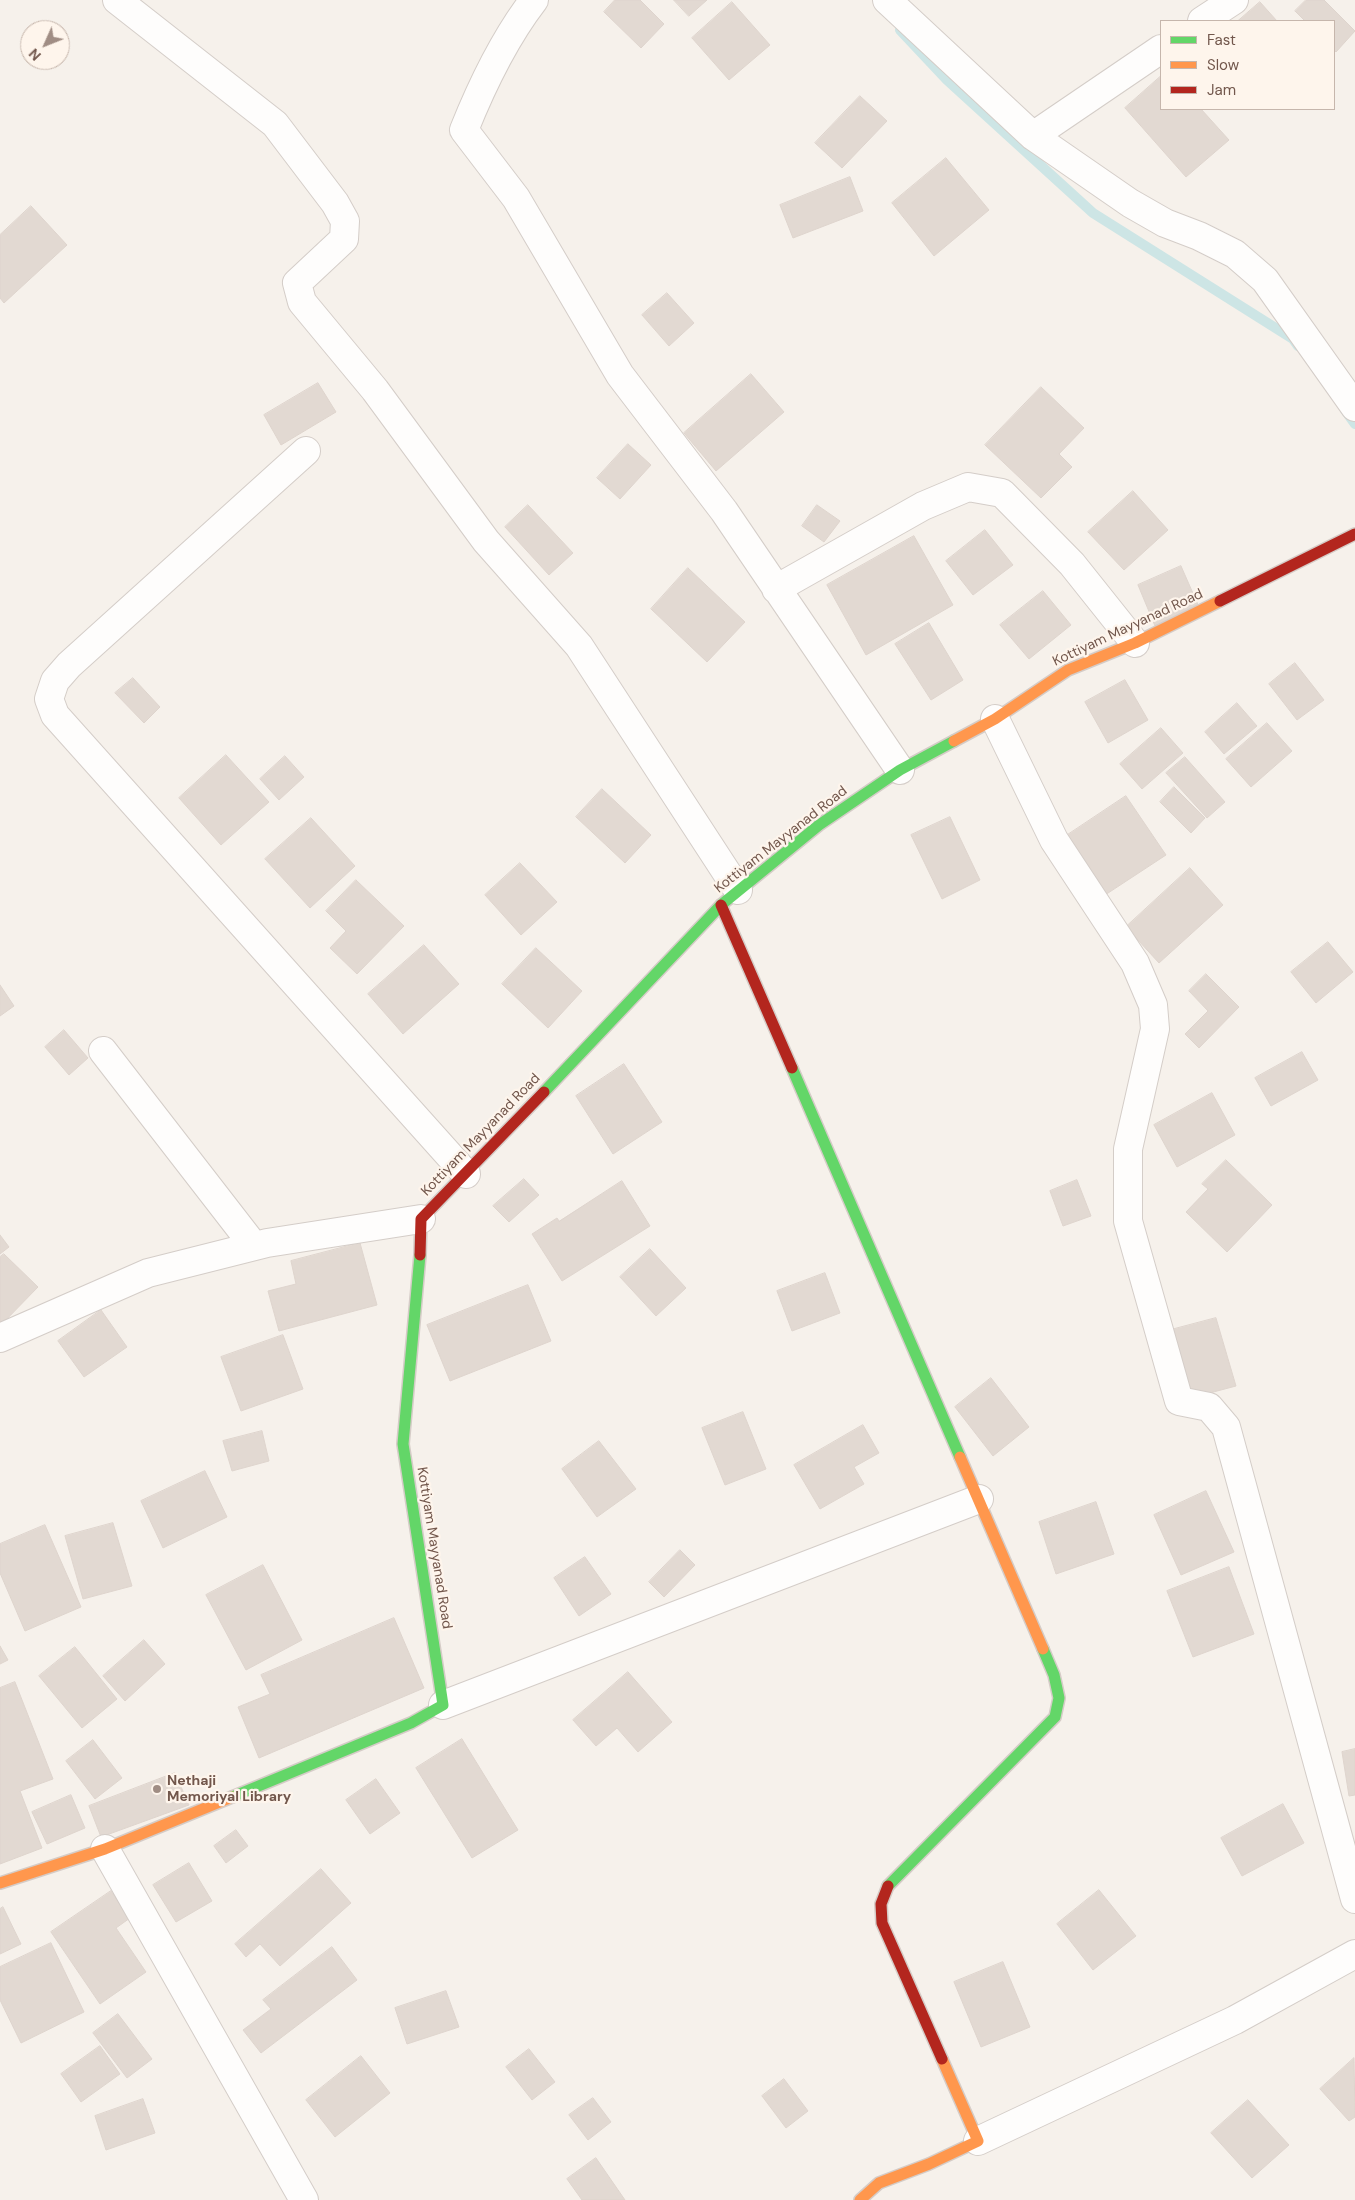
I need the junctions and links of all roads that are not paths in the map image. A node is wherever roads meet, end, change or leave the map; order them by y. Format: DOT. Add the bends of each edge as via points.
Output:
graph roads {
  1 [pos="118,0"];
  2 [pos="534,0"];
  3 [pos="887,0"];
  4 [pos="1234,0"];
  5 [pos="1204,20"];
  6 [pos="1160,50"];
  7 [pos="1033,136"];
  8 [pos="1355,406"];
  9 [pos="306,451"];
  10 [pos="1355,534"];
  11 [pos="776,589"];
  12 [pos="1135,643"];
  13 [pos="995,719"];
  14 [pos="900,770"];
  15 [pos="729,898"];
  16 [pos="103,1051"];
  17 [pos="466,1174"];
  18 [pos="421,1218"];
  19 [pos="254,1246"];
  20 [pos="0,1338"];
  21 [pos="979,1499"];
  22 [pos="443,1705"];
  23 [pos="105,1849"];
  24 [pos="0,1884"];
  25 [pos="1355,1899"];
  26 [pos="1355,1954"];
  27 [pos="978,2141"];
  28 [pos="304,2200"];
  29 [pos="860,2200"];
  1 -- 15 [label="street" via="275,124 335,203 345,221 344,238 297,283 302,302 374,390 486,541 579,646"];
  2 -- 11 [label="street" via="478,96 464,130 516,198 620,375 724,511"];
  3 -- 7 [label="street"];
  4 -- 5 [label="street"];
  6 -- 7 [label="street"];
  7 -- 8 [label="street" via="1130,203 1165,223 1235,254 1265,280"];
  9 -- 17 [label="street" via="69,665 55,681 49,699 55,716"];
  10 -- 12 [label="street, Kottiyam Mayyanad Road"];
  11 -- 12 [label="street" via="923,506 968,487 1002,493 1072,564"];
  11 -- 14 [label="street"];
  12 -- 13 [label="street, Kottiyam Mayyanad Road" via="1068,670"];
  13 -- 14 [label="street, Kottiyam Mayyanad Road"];
  13 -- 25 [label="street" via="1054,840 1135,963 1153,1005 1155,1030 1128,1149 1128,1221 1179,1401 1209,1407 1226,1427"];
  14 -- 15 [label="street, Kottiyam Mayyanad Road" via="819,826"];
  15 -- 17 [label="street, Kottiyam Mayyanad Road"];
  15 -- 21 [label="street"];
  16 -- 19 [label="street"];
  17 -- 18 [label="street, Kottiyam Mayyanad Road"];
  18 -- 19 [label="street"];
  18 -- 22 [label="street, Kottiyam Mayyanad Road" via="403,1444"];
  19 -- 20 [label="street" via="148,1273"];
  21 -- 22 [label="street"];
  21 -- 27 [label="street" via="1054,1674 1059,1698 1055,1717 902,1869 889,1884 881,1904 882,1923"];
  22 -- 23 [label="street" via="411,1723"];
  23 -- 24 [label="street"];
  23 -- 28 [label="street"];
  26 -- 27 [label="street" via="1235,2020"];
  27 -- 29 [label="street" via="879,2183"];
}
